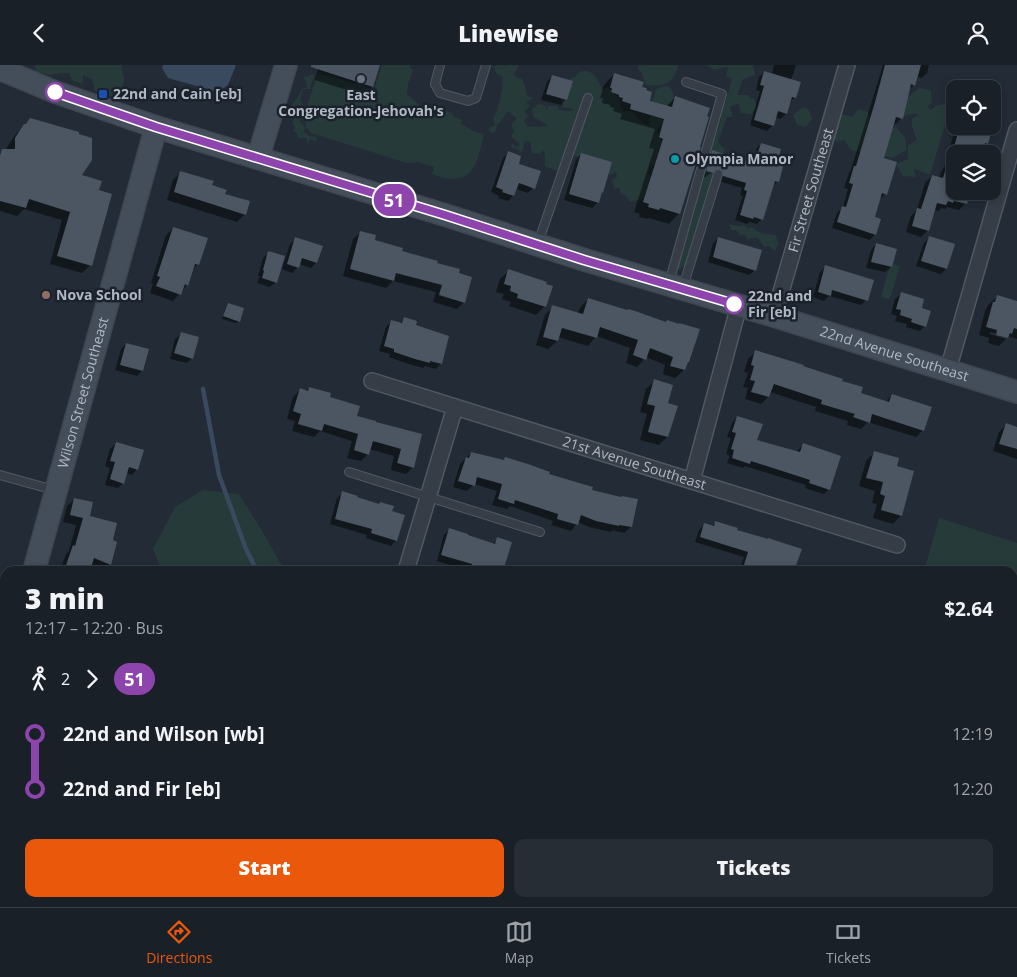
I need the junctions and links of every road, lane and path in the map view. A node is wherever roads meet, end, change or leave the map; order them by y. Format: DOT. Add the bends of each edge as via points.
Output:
graph roads {
  1 [pos="286,65"];
  2 [pos="440,65"];
  3 [pos="486,65"];
  4 [pos="847,65"];
  5 [pos="0,69"];
  6 [pos="686,82"];
  7 [pos="588,98"];
  8 [pos="156,127"];
  9 [pos="1017,130"];
  10 [pos="258,158"];
  11 [pos="718,174"];
  12 [pos="538,245"];
  13 [pos="675,287"];
  14 [pos="739,305"];
  15 [pos="774,316"];
  16 [pos="948,370"];
  17 [pos="372,381"];
  18 [pos="1017,392"];
  19 [pos="455,407"];
  20 [pos="349,472"];
  21 [pos="0,475"];
  22 [pos="692,481"];
  23 [pos="56,490"];
  24 [pos="428,496"];
  25 [pos="540,532"];
  26 [pos="898,545"];
  27 [pos="35,566"];
  28 [pos="407,566"];
  1 -- 10 [label="street"];
  2 -- 3 [label="lane" via="435,84 440,93 468,101 476,98"];
  4 -- 15 [label="street, Fir Street Southeast"];
  5 -- 8 [label="street, 22nd Avenue Southeast"];
  6 -- 13 [label="lane" via="722,94"];
  7 -- 12 [label="lane"];
  8 -- 10 [label="street, 22nd Avenue Southeast"];
  8 -- 23 [label="street, Wilson Street Southeast"];
  9 -- 16 [label="street"];
  10 -- 12 [label="street, 22nd Avenue Southeast"];
  11 -- 13 [label="lane"];
  12 -- 13 [label="street, 22nd Avenue Southeast"];
  13 -- 14 [label="street, 22nd Avenue Southeast"];
  14 -- 15 [label="street, 22nd Avenue Southeast"];
  14 -- 22 [label="street"];
  15 -- 16 [label="street, 22nd Avenue Southeast"];
  16 -- 18 [label="street, 22nd Avenue Southeast"];
  17 -- 19 [label="street, 21st Avenue Southeast"];
  19 -- 22 [label="street, 21st Avenue Southeast"];
  19 -- 24 [label="street"];
  20 -- 24 [label="lane"];
  21 -- 23 [label="lane"];
  22 -- 26 [label="street, 21st Avenue Southeast"];
  23 -- 27 [label="street, Wilson Street Southeast"];
  24 -- 25 [label="lane"];
  24 -- 28 [label="street"];
}
